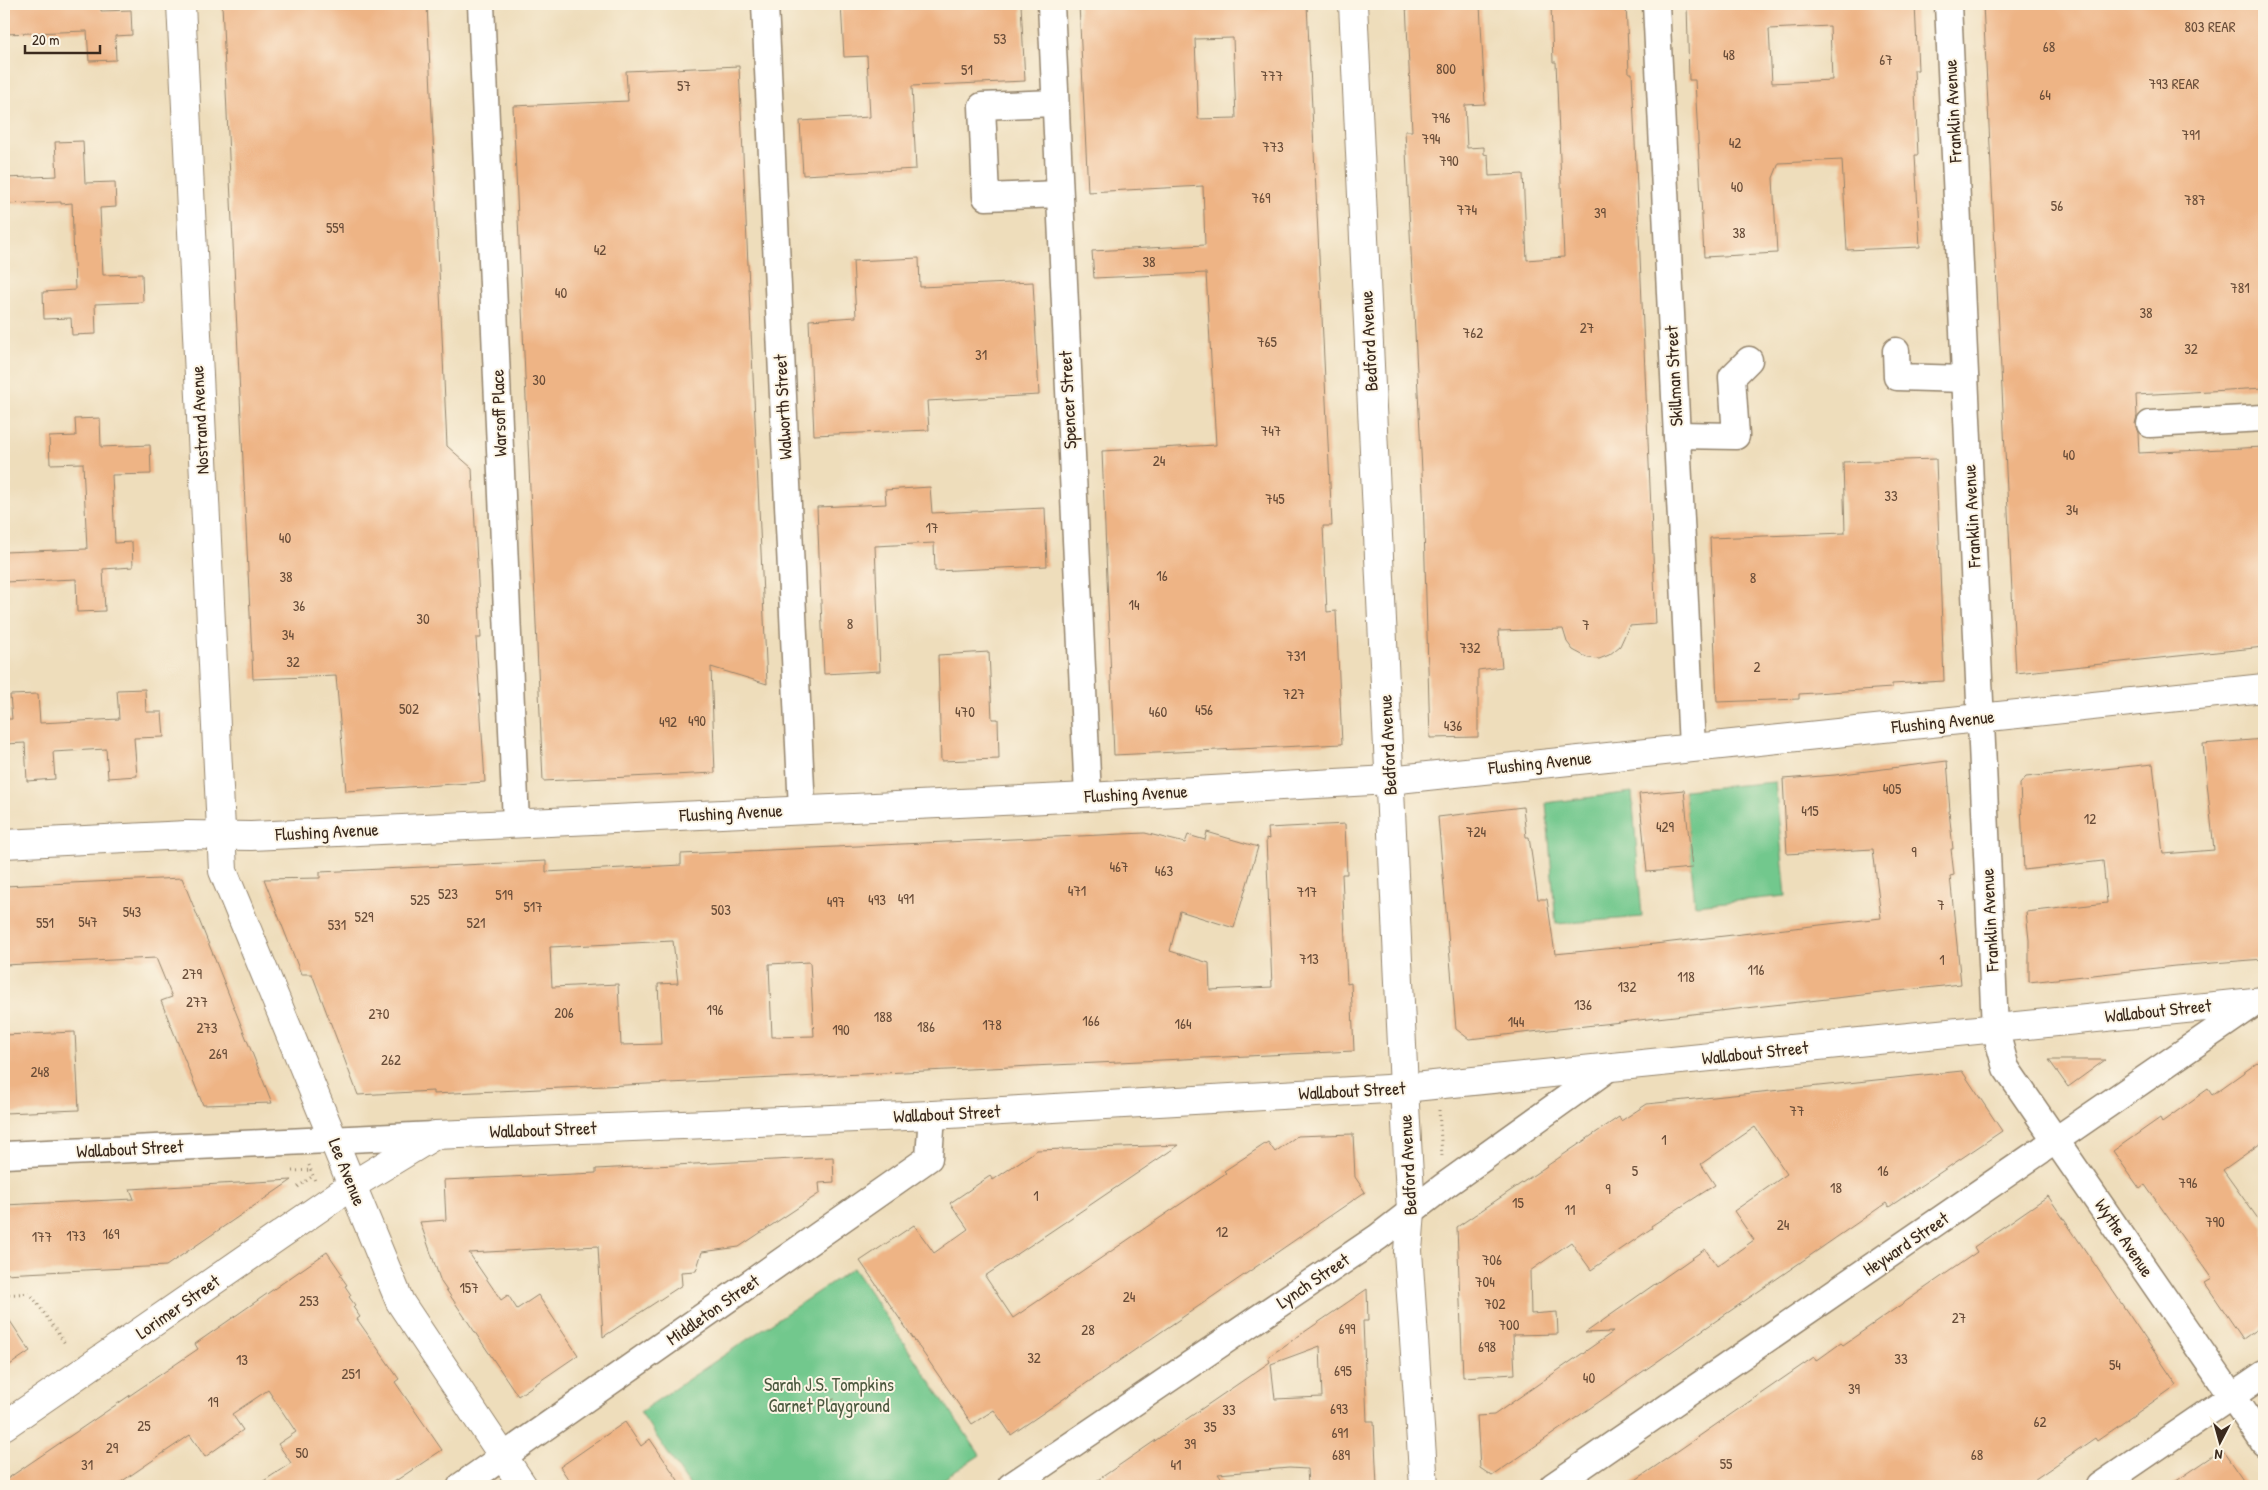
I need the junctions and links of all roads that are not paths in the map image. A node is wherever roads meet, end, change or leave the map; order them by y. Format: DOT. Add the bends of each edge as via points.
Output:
graph roads {
  1 [pos="181,4"];
  2 [pos="480,4"];
  3 [pos="764,4"];
  4 [pos="1051,4"];
  5 [pos="1353,4"];
  6 [pos="1656,4"];
  7 [pos="1948,4"];
  8 [pos="1055,103"];
  9 [pos="1058,194"];
  10 [pos="1896,351"];
  11 [pos="1749,360"];
  12 [pos="1965,379"];
  13 [pos="2264,418"];
  14 [pos="2150,424"];
  15 [pos="1677,435"];
  16 [pos="2264,688"];
  17 [pos="1981,718"];
  18 [pos="1692,747"];
  19 [pos="1390,780"];
  20 [pos="1088,797"];
  21 [pos="802,810"];
  22 [pos="516,823"];
  23 [pos="221,835"];
  24 [pos="4,844"];
  25 [pos="2261,1001"];
  26 [pos="1995,1028"];
  27 [pos="1610,1068"];
  28 [pos="1404,1088"];
  29 [pos="932,1115"];
  30 [pos="435,1135"];
  31 [pos="334,1139"];
  32 [pos="2058,1140"];
  33 [pos="4,1155"];
  34 [pos="351,1186"];
  35 [pos="1411,1211"];
  36 [pos="2264,1374"];
  37 [pos="2232,1396"];
  38 [pos="4,1426"];
  39 [pos="2264,1442"];
  40 [pos="503,1457"];
  41 [pos="461,1486"];
  42 [pos="523,1486"];
  43 [pos="1011,1486"];
  44 [pos="1424,1486"];
  45 [pos="1553,1486"];
  46 [pos="2100,1486"];
  1 -- 23 [label="main road, Nostrand Avenue"];
  2 -- 22 [label="street, Warsoff Place"];
  3 -- 21 [label="street, Walworth Street"];
  4 -- 8 [label="street, Spencer Street"];
  5 -- 19 [label="main road, Bedford Avenue"];
  6 -- 15 [label="street, Skillman Street"];
  7 -- 12 [label="street, Franklin Avenue"];
  8 -- 9 [label="street, Spencer Street"];
  8 -- 9 [label="street" via="982,106 986,197"];
  9 -- 20 [label="street, Spencer Street"];
  10 -- 12 [label="street" via="1897,377"];
  11 -- 15 [label="street" via="1732,377 1736,436"];
  12 -- 17 [label="street, Franklin Avenue"];
  13 -- 14 [label="street"];
  15 -- 18 [label="street, Skillman Street"];
  16 -- 17 [label="main road, Flushing Avenue"];
  17 -- 18 [label="main road, Flushing Avenue"];
  17 -- 26 [label="street, Franklin Avenue"];
  18 -- 19 [label="main road, Flushing Avenue"];
  19 -- 20 [label="main road, Flushing Avenue"];
  19 -- 28 [label="main road, Bedford Avenue"];
  20 -- 21 [label="main road, Flushing Avenue"];
  21 -- 22 [label="main road, Flushing Avenue"];
  22 -- 23 [label="main road, Flushing Avenue"];
  23 -- 24 [label="main road, Flushing Avenue"];
  23 -- 31 [label="main road, Lee Avenue" via="223,871"];
  25 -- 26 [label="main road, Wallabout Street"];
  25 -- 32 [label="street, Heyward Street"];
  26 -- 27 [label="main road, Wallabout Street"];
  26 -- 32 [label="street, Wythe Avenue" via="2006,1068"];
  27 -- 28 [label="main road, Wallabout Street"];
  27 -- 35 [label="street, Lynch Street"];
  28 -- 29 [label="main road, Wallabout Street"];
  28 -- 35 [label="main road, Bedford Avenue"];
  29 -- 30 [label="main road, Wallabout Street"];
  29 -- 40 [label="street, Middleton Street" via="929,1158"];
  30 -- 31 [label="street, Wallabout Street"];
  30 -- 34 [label="main road, Wallabout Street"];
  31 -- 33 [label="street, Wallabout Street"];
  31 -- 34 [label="main road, Lee Avenue"];
  32 -- 37 [label="street, Wythe Avenue"];
  32 -- 45 [label="street, Heyward Street"];
  34 -- 38 [label="main road, Lorimer Street"];
  34 -- 40 [label="main road, Lee Avenue" via="400,1302"];
  35 -- 43 [label="street, Lynch Street" via="1378,1237"];
  35 -- 44 [label="main road, Bedford Avenue" via="1408,1251"];
  36 -- 37 [label="street"];
  37 -- 39 [label="street, Wythe Avenue"];
  37 -- 46 [label="street"];
  40 -- 41 [label="street, Middleton Street"];
  40 -- 42 [label="main road, Lee Avenue"];
}
